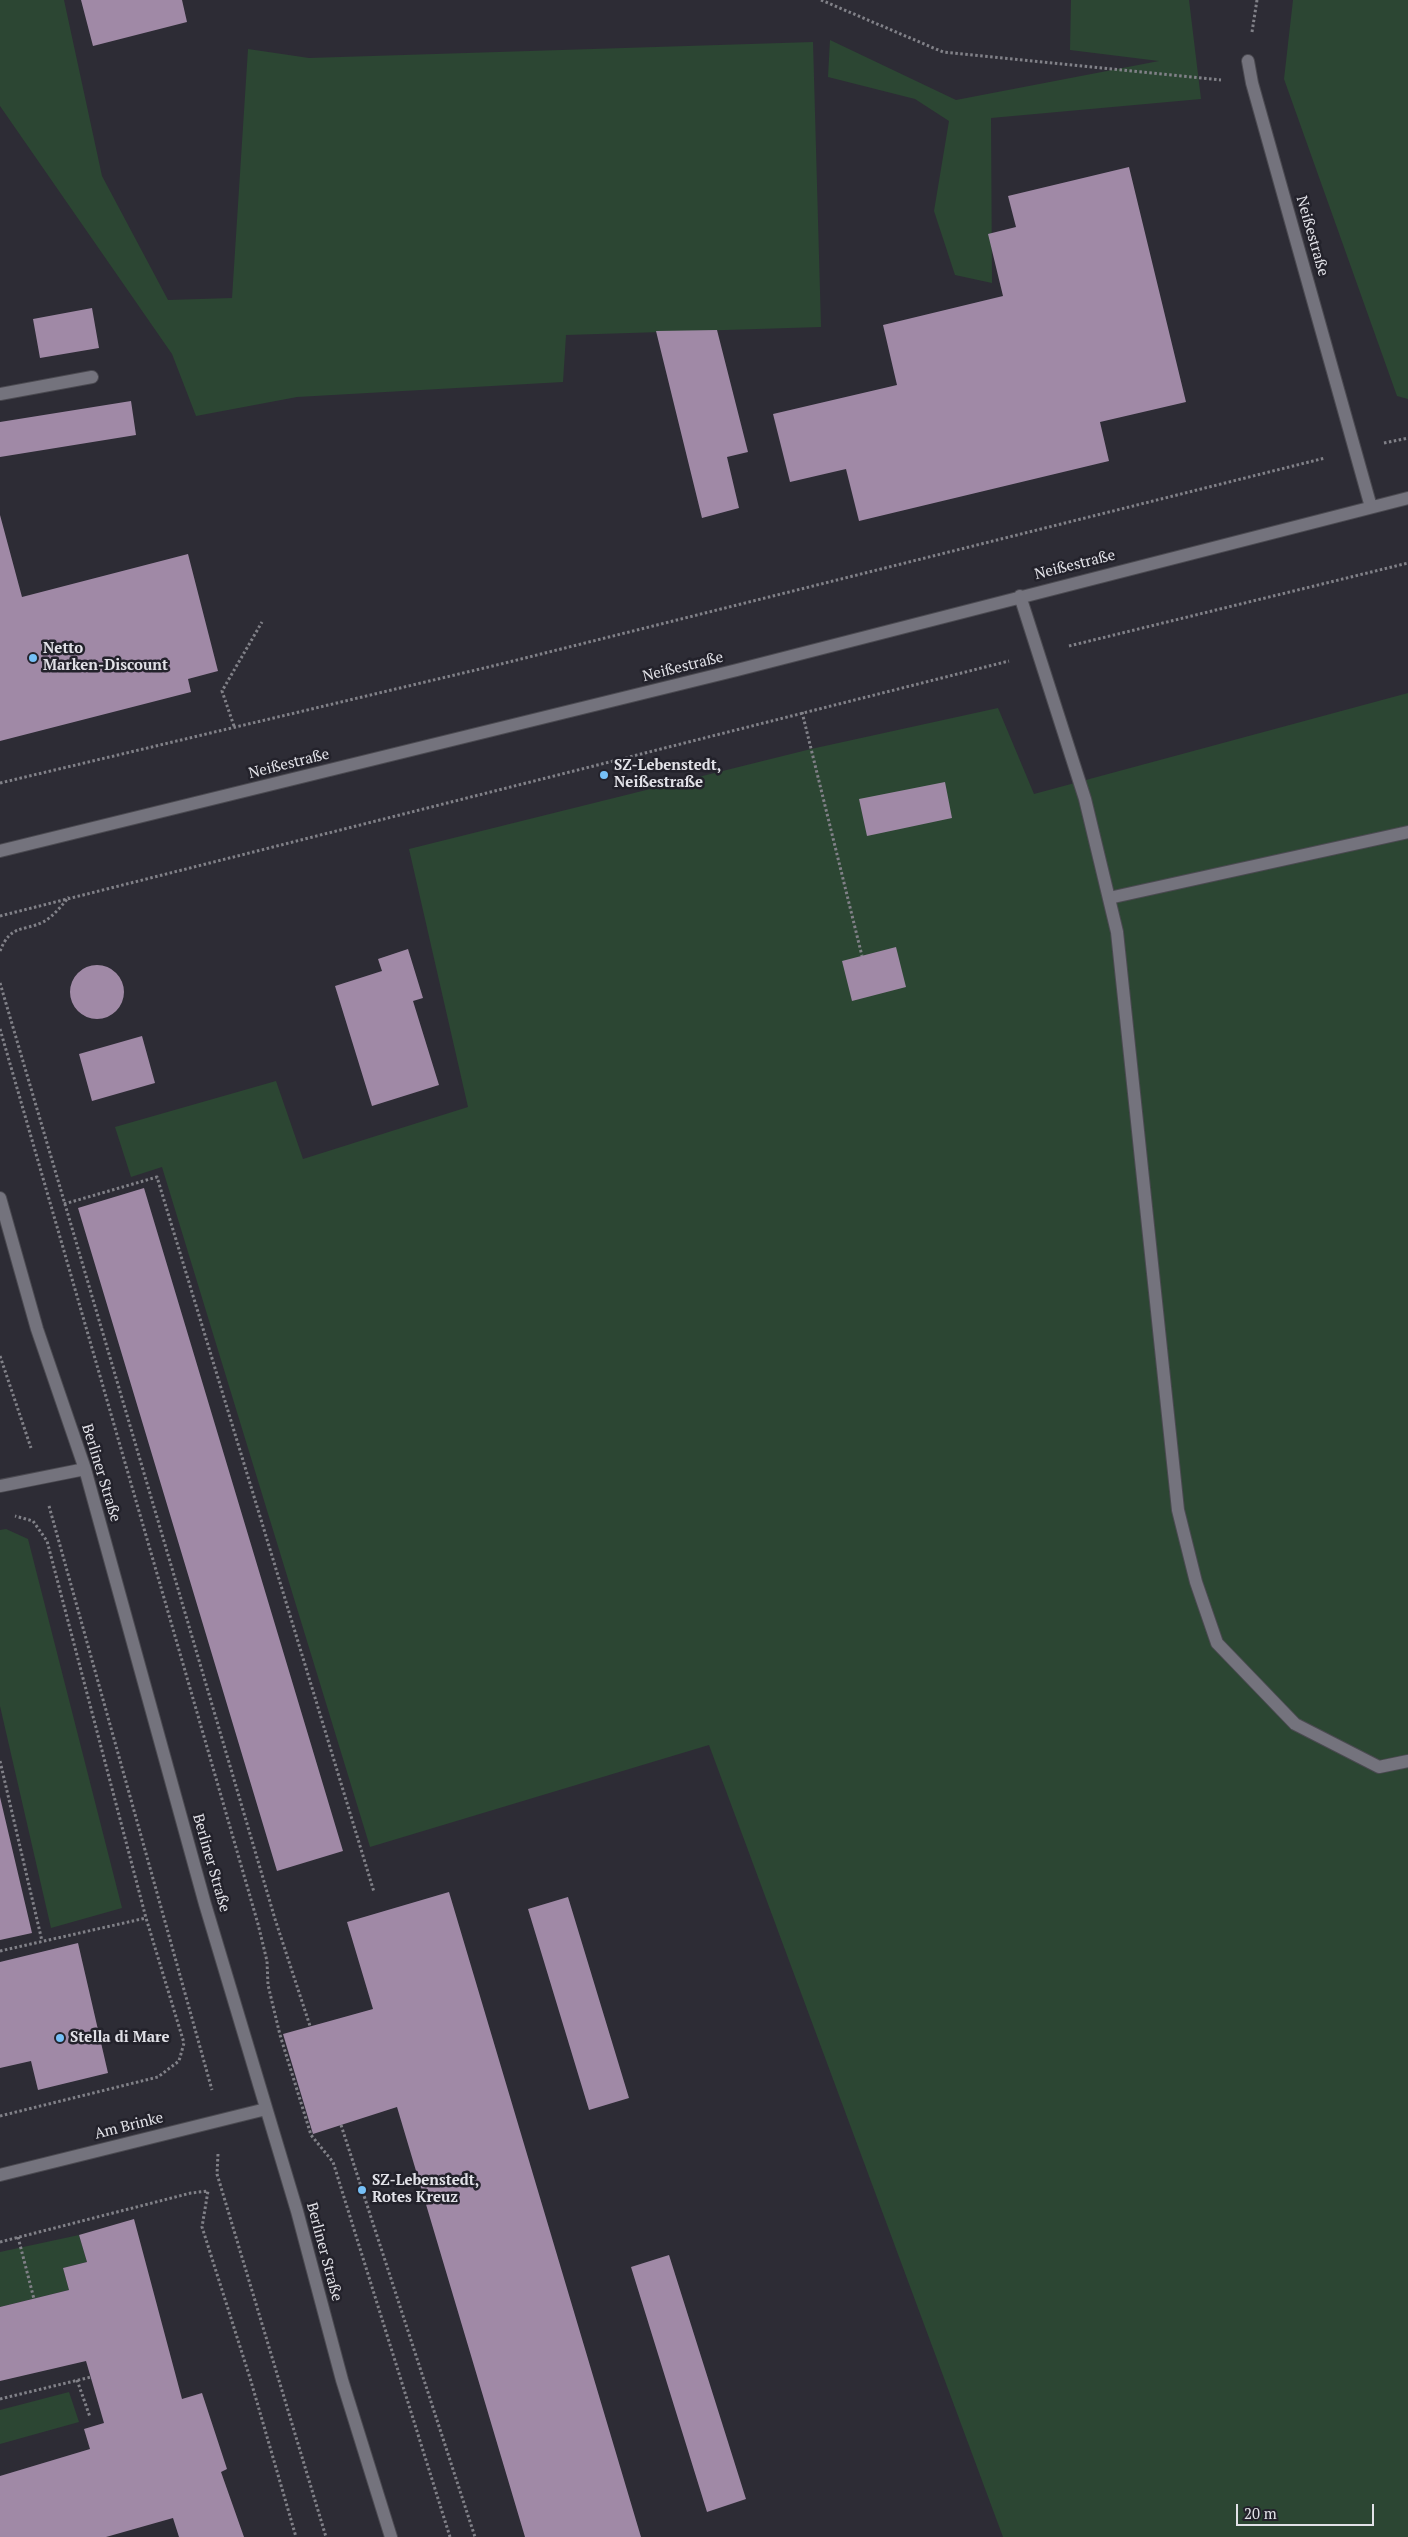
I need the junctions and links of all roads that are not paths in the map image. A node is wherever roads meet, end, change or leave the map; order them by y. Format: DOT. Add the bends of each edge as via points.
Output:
graph roads {
  1 [pos="1248,61"];
  2 [pos="92,377"];
  3 [pos="0,394"];
  4 [pos="1408,498"];
  5 [pos="1371,507"];
  6 [pos="1020,596"];
  7 [pos="1408,832"];
  8 [pos="0,851"];
  9 [pos="1109,898"];
  10 [pos="0,1198"];
  11 [pos="86,1470"];
  12 [pos="0,1486"];
  13 [pos="1408,1762"];
  14 [pos="266,2109"];
  15 [pos="0,2175"];
  16 [pos="392,2537"];
  1 -- 5 [label="street, Neißestraße"];
  2 -- 3 [label="street"];
  4 -- 5 [label="street, Neißestraße"];
  5 -- 6 [label="street, Neißestraße"];
  6 -- 8 [label="street, Neißestraße" via="728,673"];
  6 -- 9 [label="street" via="1085,799"];
  7 -- 9 [label="street"];
  9 -- 13 [label="street" via="1118,942 1178,1510 1196,1582 1217,1643 1295,1724 1379,1767"];
  10 -- 11 [label="street, Berliner Straße" via="37,1329"];
  11 -- 12 [label="street"];
  11 -- 14 [label="street, Berliner Straße" via="205,1904"];
  14 -- 15 [label="street, Am Brinke"];
  14 -- 16 [label="street, Berliner Straße" via="342,2380"];
}
